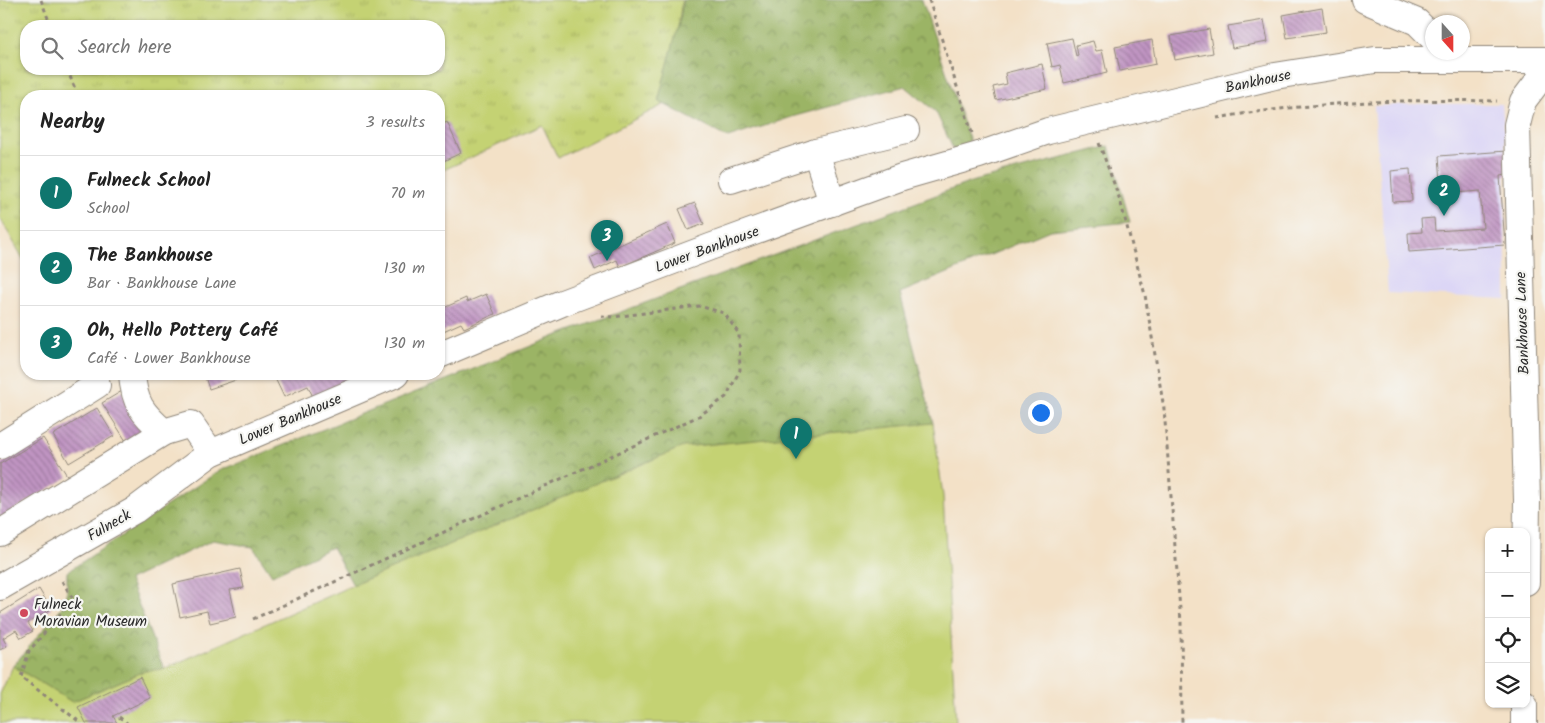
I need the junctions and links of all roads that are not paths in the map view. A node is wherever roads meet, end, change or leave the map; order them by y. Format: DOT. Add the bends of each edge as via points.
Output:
graph roads {
  1 [pos="1365,0"];
  2 [pos="1425,30"];
  3 [pos="1425,57"];
  4 [pos="1470,57"];
  5 [pos="1545,60"];
  6 [pos="1545,72"];
  7 [pos="906,130"];
  8 [pos="816,152"];
  9 [pos="979,155"];
  10 [pos="730,180"];
  11 [pos="832,203"];
  12 [pos="445,353"];
  13 [pos="132,380"];
  14 [pos="382,380"];
  15 [pos="98,385"];
  16 [pos="164,432"];
  17 [pos="0,446"];
  18 [pos="211,453"];
  19 [pos="0,533"];
  20 [pos="1526,573"];
  21 [pos="0,587"];
  22 [pos="1524,708"];
  23 [pos="1524,723"];
  1 -- 2 [label="street" via="1417,22"];
  3 -- 9 [label="street, Bankhouse" via="1375,60 1275,76 1048,131"];
  4 -- 5 [label="street, Bankhouse"];
  6 -- 20 [label="street, Bankhouse Lane" via="1523,101 1517,125 1528,500"];
  7 -- 8 [label="street"];
  8 -- 10 [label="street"];
  8 -- 11 [label="street"];
  9 -- 11 [label="street, Lower Bankhouse" via="902,177"];
  11 -- 12 [label="street, Lower Bankhouse" via="562,303"];
  13 -- 16 [label="street" via="133,394 147,418"];
  14 -- 18 [label="street, Lower Bankhouse"];
  15 -- 17 [label="street"];
  16 -- 18 [label="street" via="191,424"];
  16 -- 19 [label="street"];
  18 -- 21 [label="street, Fulneck" via="135,510"];
  22 -- 23 [label="street"];
}
